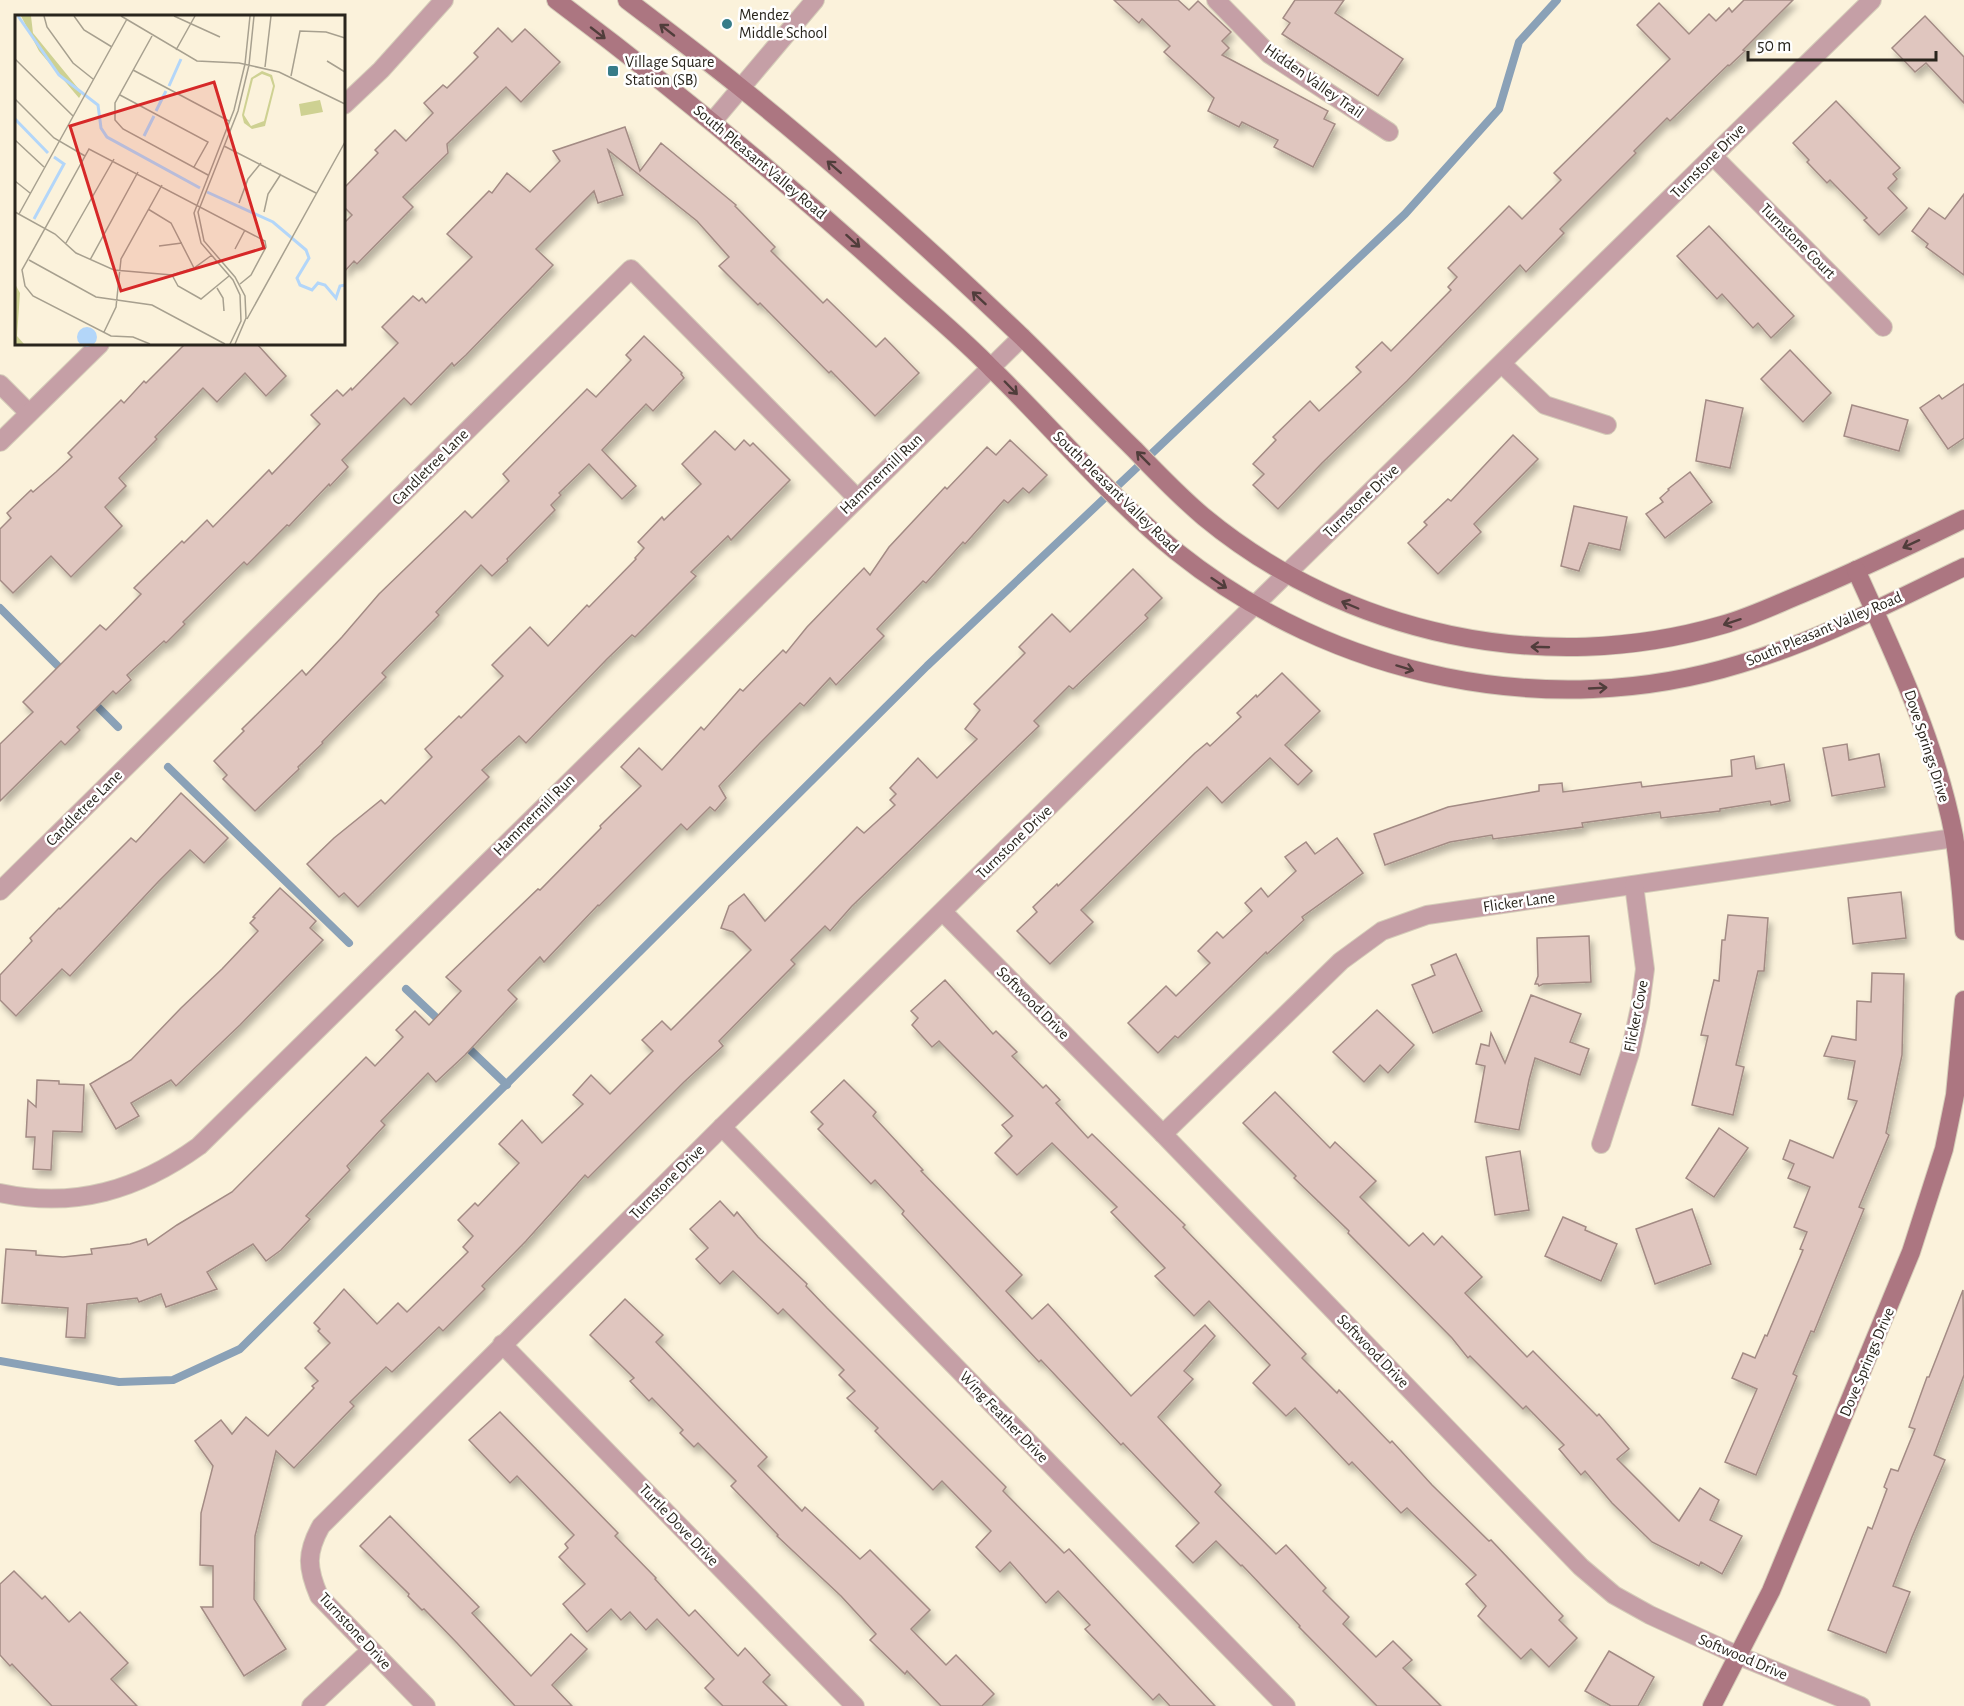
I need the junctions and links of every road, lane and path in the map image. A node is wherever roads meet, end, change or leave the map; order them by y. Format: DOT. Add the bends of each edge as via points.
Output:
graph roads {
  1 [pos="444,0"];
  2 [pos="556,0"];
  3 [pos="627,0"];
  4 [pos="814,0"];
  5 [pos="1216,0"];
  6 [pos="1872,0"];
  7 [pos="741,87"];
  8 [pos="345,104"];
  9 [pos="713,121"];
  10 [pos="1389,132"];
  11 [pos="1713,156"];
  12 [pos="1883,327"];
  13 [pos="1022,337"];
  14 [pos="99,345"];
  15 [pos="1502,364"];
  16 [pos="991,367"];
  17 [pos="0,384"];
  18 [pos="29,413"];
  19 [pos="1606,424"];
  20 [pos="0,442"];
  21 [pos="857,498"];
  22 [pos="1964,519"];
  23 [pos="1964,567"];
  24 [pos="1856,570"];
  25 [pos="1286,574"];
  26 [pos="1254,606"];
  27 [pos="1874,610"];
  28 [pos="1954,838"];
  29 [pos="1635,885"];
  30 [pos="0,891"];
  31 [pos="943,912"];
  32 [pos="1964,931"];
  33 [pos="1964,1000"];
  34 [pos="1960,1095"];
  35 [pos="722,1127"];
  36 [pos="1162,1134"];
  37 [pos="1601,1144"];
  38 [pos="0,1193"];
  39 [pos="502,1344"];
  40 [pos="371,1650"];
  41 [pos="1739,1656"];
  42 [pos="311,1706"];
  43 [pos="426,1706"];
  44 [pos="855,1706"];
  45 [pos="1286,1706"];
  46 [pos="1712,1706"];
  47 [pos="1862,1706"];
  1 -- 8 [label="street"];
  2 -- 9 [label="main road, South Pleasant Valley Road, one-way"];
  7 -- 3 [label="main road, one-way"];
  4 -- 7 [label="street"];
  5 -- 10 [label="street, Hidden Valley Trail" via="1269,54"];
  6 -- 11 [label="street, Turnstone Drive"];
  7 -- 9 [label="street"];
  13 -- 7 [label="main road, one-way"];
  9 -- 16 [label="main road, South Pleasant Valley Road, one-way"];
  11 -- 12 [label="street, Turnstone Court"];
  11 -- 15 [label="street, Turnstone Drive"];
  13 -- 16 [label="street, Hammermill Run"];
  25 -- 13 [label="main road, one-way" via="1204,517"];
  14 -- 18 [label="street"];
  15 -- 19 [label="street" via="1545,405"];
  15 -- 25 [label="street, Turnstone Drive"];
  16 -- 21 [label="street, Hammermill Run"];
  16 -- 26 [label="main road, South Pleasant Valley Road, one-way" via="1131,511 1185,559"];
  17 -- 18 [label="street"];
  18 -- 20 [label="street"];
  21 -- 30 [label="street, Candletree Lane" via="631,269"];
  21 -- 38 [label="street, Hammermill Run" via="199,1146 152,1176 105,1192 52,1199"];
  22 -- 24 [label="main road, one-way"];
  23 -- 27 [label="main road, South Pleasant Valley Road"];
  24 -- 25 [label="main road, one-way" via="1754,614 1692,633 1646,641 1562,647 1487,642 1434,632 1359,609"];
  24 -- 27 [label="main road, Dove Springs Drive"];
  25 -- 26 [label="street, Turnstone Drive"];
  26 -- 27 [label="main road, South Pleasant Valley Road, one-way" via="1329,643 1414,671 1507,687 1568,690 1628,687 1736,666"];
  26 -- 31 [label="street, Turnstone Drive"];
  27 -- 28 [label="main road, Dove Springs Drive" via="1923,726"];
  28 -- 29 [label="street, Flicker Lane"];
  28 -- 32 [label="main road, Dove Springs Drive"];
  29 -- 36 [label="street, Flicker Lane" via="1427,915 1382,931 1341,961"];
  29 -- 37 [label="street, Flicker Cove" via="1645,969 1630,1053"];
  31 -- 35 [label="street, Turnstone Drive"];
  31 -- 36 [label="street, Softwood Drive"];
  33 -- 34 [label="main road, Dove Springs Drive"];
  34 -- 41 [label="main road, Dove Springs Drive" via="1929,1200 1891,1303 1771,1592"];
  35 -- 39 [label="street, Turnstone Drive"];
  35 -- 45 [label="street, Wing Feather Drive"];
  36 -- 41 [label="street, Softwood Drive" via="1581,1567 1614,1595 1650,1616"];
  39 -- 40 [label="street, Turnstone Drive" via="335,1510 313,1541 310,1568 319,1596"];
  39 -- 44 [label="street, Turtle Dove Drive"];
  40 -- 42 [label="street"];
  40 -- 43 [label="street, Turnstone Drive"];
  41 -- 46 [label="main road, Dove Springs Drive"];
  41 -- 47 [label="street, Softwood Drive"];
}
